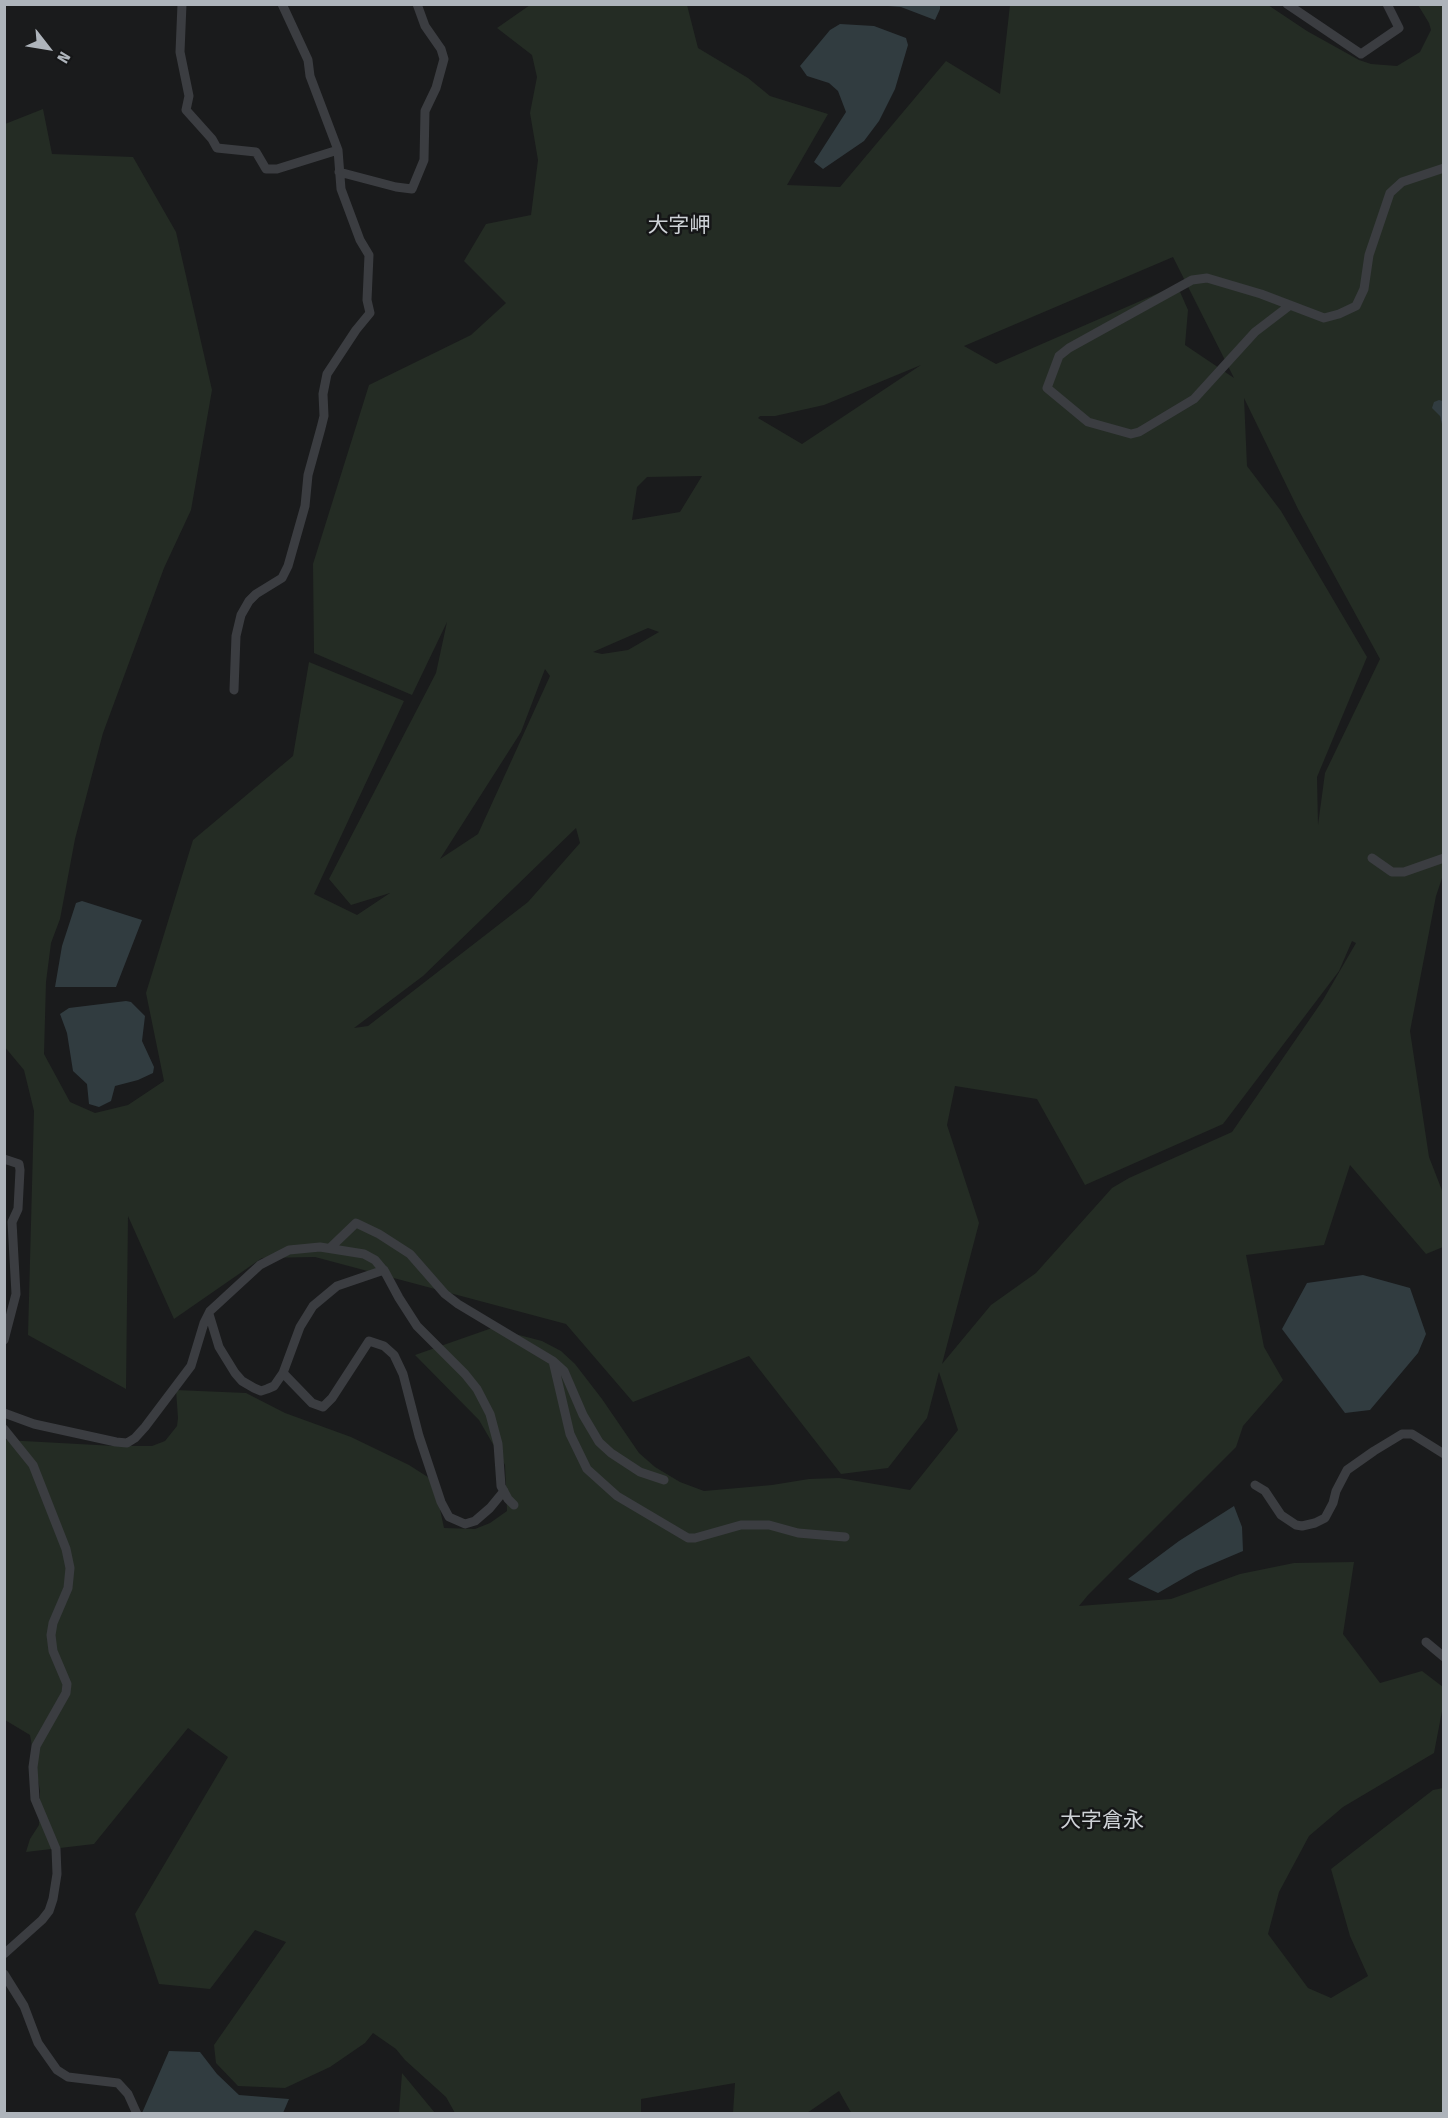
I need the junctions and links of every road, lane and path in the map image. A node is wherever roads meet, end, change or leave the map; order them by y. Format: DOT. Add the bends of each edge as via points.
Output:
graph roads {
  1 [pos="182,4"];
  2 [pos="282,4"];
  3 [pos="417,4"];
  4 [pos="1287,4"];
  5 [pos="1387,4"];
  6 [pos="338,150"];
  7 [pos="1443,168"];
  8 [pos="339,172"];
  9 [pos="1289,306"];
  10 [pos="234,690"];
  11 [pos="1372,858"];
  12 [pos="1443,858"];
  13 [pos="4,1160"];
  14 [pos="330,1248"];
  15 [pos="384,1270"];
  16 [pos="209,1314"];
  17 [pos="4,1340"];
  18 [pos="553,1361"];
  19 [pos="283,1373"];
  20 [pos="4,1413"];
  21 [pos="4,1429"];
  22 [pos="1443,1454"];
  23 [pos="664,1480"];
  24 [pos="1255,1485"];
  25 [pos="504,1491"];
  26 [pos="514,1505"];
  27 [pos="845,1537"];
  28 [pos="1426,1642"];
  29 [pos="1443,1657"];
  30 [pos="4,1954"];
  31 [pos="4,1974"];
  32 [pos="137,2114"];
  1 -- 6 [label="street" via="180,52 189,96 186,110 217,148 256,152 266,169"];
  2 -- 6 [label="street" via="308,60 310,76"];
  3 -- 8 [label="street" via="444,59 425,111 424,160 412,189"];
  4 -- 5 [label="street" via="1361,54 1400,28"];
  6 -- 8 [label="street"];
  7 -- 9 [label="street" via="1402,182 1390,193 1356,306 1324,318"];
  8 -- 10 [label="street" via="341,189 369,255 370,313 327,374 324,416 288,566 282,578 256,594 241,615 236,636"];
  9 -- 9 [label="street" via="1255,332 1194,399 1139,432 1131,434 1088,422 1047,388 1059,356 1069,348 1192,279 1207,278"];
  11 -- 12 [label="street" via="1392,872 1404,872"];
  13 -- 17 [label="street" via="20,1164 18,1209 12,1222 16,1294"];
  14 -- 15 [label="street" via="364,1254"];
  14 -- 16 [label="street" via="290,1250 271,1258"];
  14 -- 18 [label="street" via="356,1223 379,1234 410,1254 458,1304"];
  15 -- 19 [label="street" via="337,1287 313,1306 300,1327"];
  15 -- 25 [label="street" via="417,1326 465,1374 486,1405 498,1444"];
  16 -- 19 [label="street" via="219,1347 242,1381 254,1388 267,1389"];
  16 -- 20 [label="street" via="191,1366 145,1427 127,1443 34,1424"];
  18 -- 23 [label="street" via="564,1371 599,1442 640,1472"];
  18 -- 27 [label="street" via="570,1434 587,1469 617,1496 688,1538 741,1525"];
  19 -- 25 [label="street" via="312,1403 323,1407 369,1341 384,1346 394,1355 403,1374 419,1436 448,1517 465,1524 475,1521"];
  21 -- 30 [label="street" via="33,1465 70,1568 68,1588 51,1635 53,1651 67,1684 66,1693 36,1746 33,1767 35,1799 56,1849 53,1899 42,1920"];
  22 -- 24 [label="street" via="1412,1434 1402,1434 1347,1470 1325,1518 1302,1526 1281,1515 1265,1491"];
  25 -- 26 [label="street"];
  28 -- 29 [label="street"];
  31 -- 32 [label="street" via="24,2006 38,2043 57,2070 68,2077 118,2083"];
}
